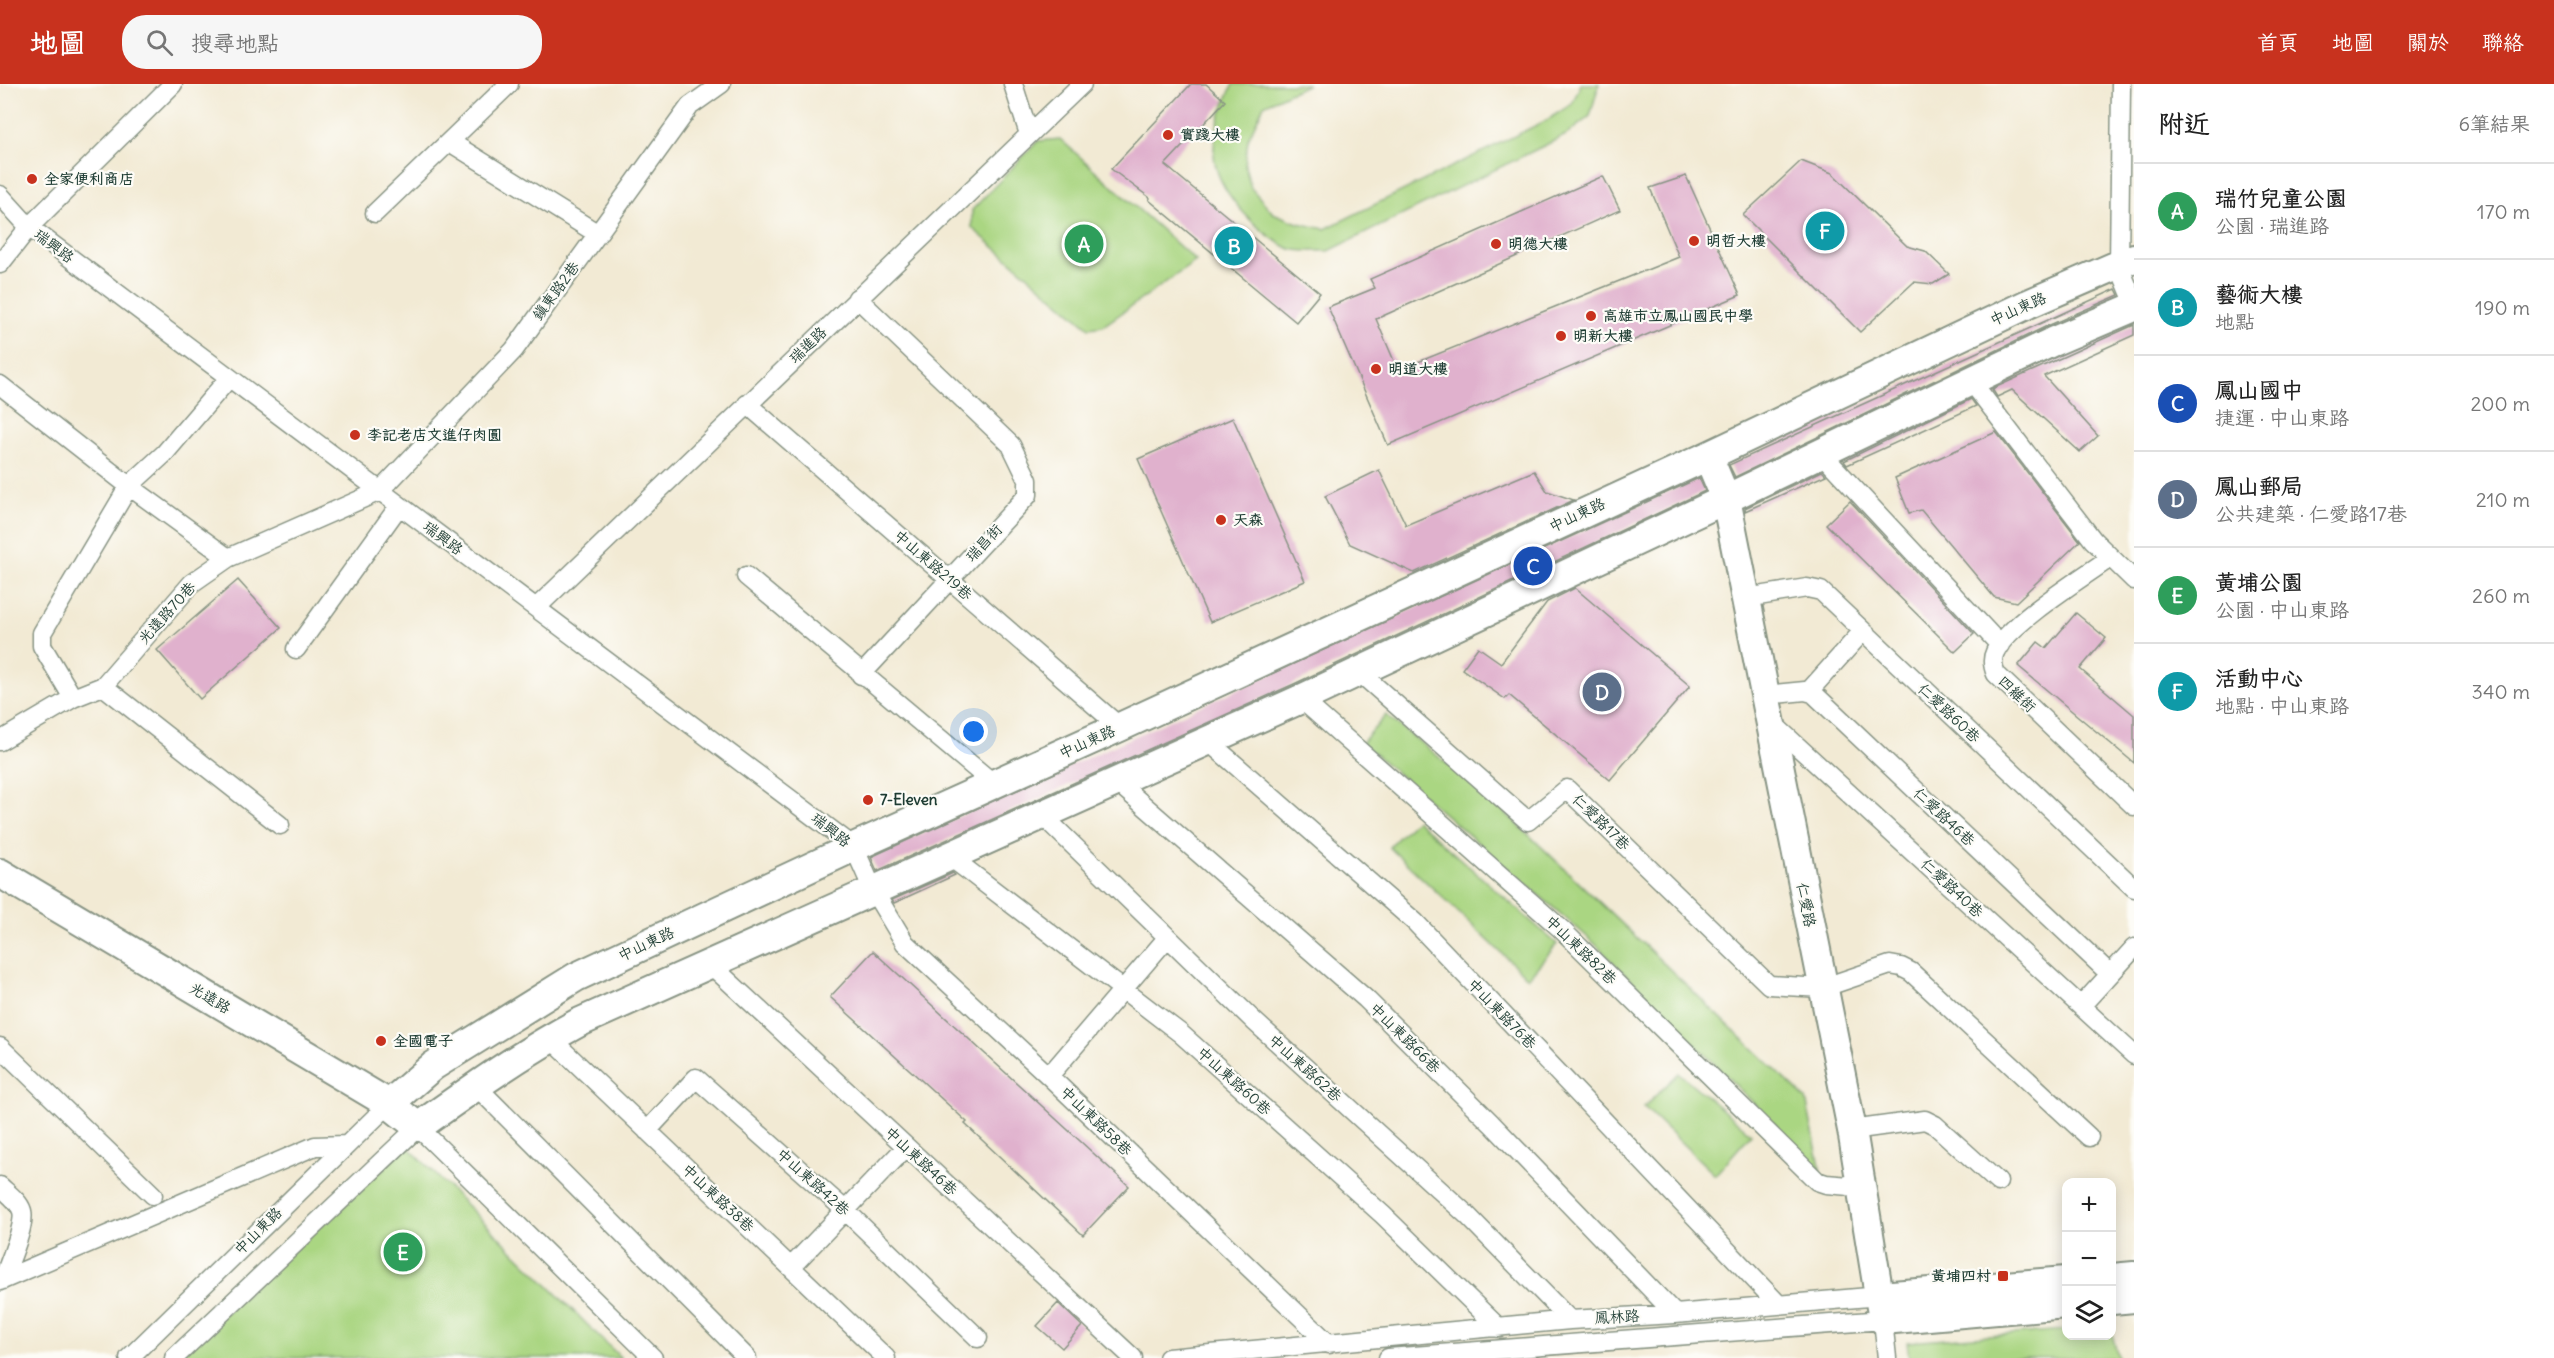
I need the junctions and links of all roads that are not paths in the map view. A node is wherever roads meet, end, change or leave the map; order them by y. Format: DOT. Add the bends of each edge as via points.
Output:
graph roads {
  1 [pos="173,84"];
  2 [pos="509,84"];
  3 [pos="721,84"];
  4 [pos="1013,84"];
  5 [pos="1082,84"];
  6 [pos="2121,84"];
  7 [pos="1029,134"];
  8 [pos="450,141"];
  9 [pos="0,195"];
  10 [pos="375,213"];
  11 [pos="29,227"];
  12 [pos="598,234"];
  13 [pos="2126,262"];
  14 [pos="0,264"];
  15 [pos="857,298"];
  16 [pos="2134,302"];
  17 [pos="2134,307"];
  18 [pos="230,378"];
  19 [pos="1971,381"];
  20 [pos="0,385"];
  21 [pos="747,404"];
  22 [pos="1820,452"];
  23 [pos="1708,456"];
  24 [pos="129,486"];
  25 [pos="380,491"];
  26 [pos="1726,500"];
  27 [pos="399,506"];
  28 [pos="228,558"];
  29 [pos="2110,558"];
  30 [pos="746,576"];
  31 [pos="950,579"];
  32 [pos="2134,580"];
  33 [pos="1746,598"];
  34 [pos="536,608"];
  35 [pos="1863,631"];
  36 [pos="2000,645"];
  37 [pos="296,649"];
  38 [pos="1359,672"];
  39 [pos="861,675"];
  40 [pos="103,686"];
  41 [pos="1809,691"];
  42 [pos="73,698"];
  43 [pos="1301,699"];
  44 [pos="1768,708"];
  45 [pos="1120,727"];
  46 [pos="0,741"];
  47 [pos="1208,741"];
  48 [pos="1117,782"];
  49 [pos="994,784"];
  50 [pos="2134,806"];
  51 [pos="1041,814"];
  52 [pos="280,825"];
  53 [pos="854,847"];
  54 [pos="949,856"];
  55 [pos="0,873"];
  56 [pos="2134,888"];
  57 [pos="873,890"];
  58 [pos="1167,938"];
  59 [pos="2134,948"];
  60 [pos="710,964"];
  61 [pos="2110,974"];
  62 [pos="1822,988"];
  63 [pos="1123,990"];
  64 [pos="2080,1006"];
  65 [pos="550,1038"];
  66 [pos="0,1047"];
  67 [pos="2134,1055"];
  68 [pos="1049,1076"];
  69 [pos="476,1086"];
  70 [pos="389,1104"];
  71 [pos="418,1127"];
  72 [pos="1852,1130"];
  73 [pos="647,1131"];
  74 [pos="2089,1137"];
  75 [pos="345,1145"];
  76 [pos="906,1147"];
  77 [pos="1998,1182"];
  78 [pos="0,1186"];
  79 [pos="1861,1187"];
  80 [pos="153,1196"];
  81 [pos="845,1210"];
  82 [pos="791,1267"];
  83 [pos="2134,1276"];
  84 [pos="2116,1278"];
  85 [pos="2,1281"];
  86 [pos="2062,1282"];
  87 [pos="2134,1298"];
  88 [pos="2116,1300"];
  89 [pos="2062,1304"];
  90 [pos="1779,1305"];
  91 [pos="1882,1308"];
  92 [pos="1675,1314"];
  93 [pos="1570,1320"];
  94 [pos="1499,1328"];
  95 [pos="978,1338"];
  96 [pos="1329,1344"];
  97 [pos="129,1358"];
  98 [pos="174,1358"];
  99 [pos="654,1358"];
  100 [pos="747,1358"];
  101 [pos="886,1358"];
  102 [pos="1133,1358"];
  103 [pos="1168,1358"];
  104 [pos="1388,1358"];
  105 [pos="1887,1358"];
  1 -- 11 [label="street"];
  2 -- 8 [label="street"];
  3 -- 12 [label="street, 鎮東路2巷" via="690,106"];
  4 -- 7 [label="street"];
  5 -- 7 [label="street, 瑞進路"];
  6 -- 13 [label="street"];
  7 -- 15 [label="street, 瑞進路"];
  8 -- 10 [label="street"];
  8 -- 12 [label="street"];
  9 -- 11 [label="street, 瑞興路"];
  11 -- 14 [label="street"];
  11 -- 18 [label="street, 瑞興路"];
  12 -- 25 [label="street, 鎮東路2巷" via="514,350"];
  13 -- 16 [label="street"];
  13 -- 23 [label="main road, 中山東路" via="2028,304"];
  15 -- 21 [label="street, 瑞進路"];
  15 -- 31 [label="street, 瑞昌街" via="1011,445 1028,480 1028,495"];
  17 -- 19 [label="main road"];
  18 -- 24 [label="street" via="164,454"];
  18 -- 25 [label="street, 瑞興路"];
  19 -- 22 [label="main road"];
  19 -- 29 [label="street"];
  20 -- 24 [label="street"];
  21 -- 31 [label="street, 中山東路219巷"];
  21 -- 34 [label="street, 瑞進路"];
  22 -- 26 [label="main road"];
  22 -- 36 [label="street"];
  23 -- 26 [label="main road, 仁愛路"];
  23 -- 45 [label="main road, 中山東路"];
  24 -- 28 [label="street"];
  24 -- 42 [label="street" via="42,633 42,646"];
  25 -- 27 [label="street, 瑞興路"];
  25 -- 28 [label="street, 光遠路70巷"];
  26 -- 33 [label="main road, 仁愛路"];
  26 -- 38 [label="main road"];
  27 -- 34 [label="street, 瑞興路"];
  27 -- 37 [label="street"];
  28 -- 40 [label="street, 光遠路70巷" via="192,583"];
  29 -- 32 [label="street"];
  29 -- 36 [label="street" via="2022,621"];
  30 -- 39 [label="street"];
  31 -- 39 [label="street, 瑞昌街"];
  31 -- 45 [label="street, 中山東路219巷"];
  33 -- 35 [label="street, 仁愛路60巷" via="1815,588"];
  33 -- 44 [label="main road, 仁愛路"];
  34 -- 53 [label="street, 瑞興路"];
  35 -- 41 [label="street"];
  35 -- 56 [label="street, 仁愛路60巷"];
  36 -- 50 [label="street, 四維街" via="1992,663 1996,674"];
  38 -- 43 [label="main road"];
  38 -- 62 [label="street, 仁愛路17巷" via="1528,821 1567,789 1769,985"];
  39 -- 49 [label="street"];
  40 -- 42 [label="street, 光遠路70巷"];
  40 -- 52 [label="street"];
  41 -- 44 [label="street"];
  41 -- 61 [label="street, 仁愛路46巷"];
  42 -- 46 [label="street, 光遠路70巷"];
  43 -- 47 [label="main road"];
  43 -- 79 [label="street, 中山東路82巷" via="1561,929 1817,1181"];
  44 -- 62 [label="main road, 仁愛路"];
  44 -- 64 [label="street, 仁愛路40巷"];
  45 -- 49 [label="main road, 中山東路"];
  47 -- 48 [label="main road"];
  47 -- 90 [label="street, 中山東路76巷" via="1415,922"];
  48 -- 51 [label="main road"];
  48 -- 92 [label="street, 中山東路66巷" via="1366,999"];
  49 -- 53 [label="main road, 中山東路"];
  51 -- 54 [label="main road"];
  51 -- 58 [label="street, 中山東路62巷"];
  53 -- 57 [label="street, 瑞興路"];
  53 -- 70 [label="main road, 中山東路" via="576,977 433,1066"];
  54 -- 57 [label="main road"];
  54 -- 63 [label="street, 中山東路60巷"];
  55 -- 70 [label="main road, 光遠路"];
  57 -- 60 [label="main road"];
  57 -- 68 [label="street, 中山東路58巷" via="905,943"];
  58 -- 63 [label="street"];
  58 -- 93 [label="street, 中山東路62巷" via="1467,1215"];
  59 -- 61 [label="street"];
  60 -- 65 [label="main road"];
  60 -- 76 [label="street, 中山東路46巷"];
  61 -- 64 [label="street"];
  62 -- 72 [label="main road, 仁愛路"];
  62 -- 74 [label="street" via="1890,965 1911,972"];
  63 -- 68 [label="street"];
  63 -- 94 [label="street, 中山東路60巷" via="1180,1033 1383,1215"];
  64 -- 67 [label="street, 仁愛路40巷"];
  65 -- 69 [label="main road"];
  65 -- 73 [label="street, 中山東路38巷"];
  66 -- 80 [label="street"];
  68 -- 96 [label="street, 中山東路58巷"];
  69 -- 71 [label="main road"];
  69 -- 100 [label="street"];
  70 -- 71 [label="main road, 光遠路"];
  70 -- 75 [label="street, 中山東路"];
  71 -- 98 [label="street"];
  71 -- 99 [label="street"];
  72 -- 77 [label="street" via="1925,1120"];
  72 -- 79 [label="main road, 仁愛路"];
  73 -- 81 [label="street, 中山東路42巷" via="696,1078"];
  73 -- 82 [label="street, 中山東路38巷"];
  75 -- 85 [label="street" via="315,1146"];
  75 -- 97 [label="street, 中山東路"];
  76 -- 81 [label="street"];
  76 -- 102 [label="street, 中山東路46巷"];
  78 -- 85 [label="street" via="23,1212"];
  79 -- 91 [label="main road, 仁愛路"];
  81 -- 82 [label="street"];
  81 -- 95 [label="street, 中山東路42巷"];
  82 -- 101 [label="street, 中山東路38巷"];
  83 -- 84 [label="main road"];
  86 -- 91 [label="main road, 鳳林路"];
  87 -- 88 [label="main road"];
  89 -- 91 [label="main road, 鳳林路"];
  90 -- 91 [label="street, 鳳林路"];
  90 -- 92 [label="street, 鳳林路"];
  91 -- 104 [label="street, 鳳林路"];
  91 -- 105 [label="street, 仁愛路"];
  92 -- 93 [label="street, 鳳林路"];
  93 -- 94 [label="street, 鳳林路"];
  94 -- 96 [label="street, 鳳林路"];
  96 -- 103 [label="street, 鳳林路"];
}
